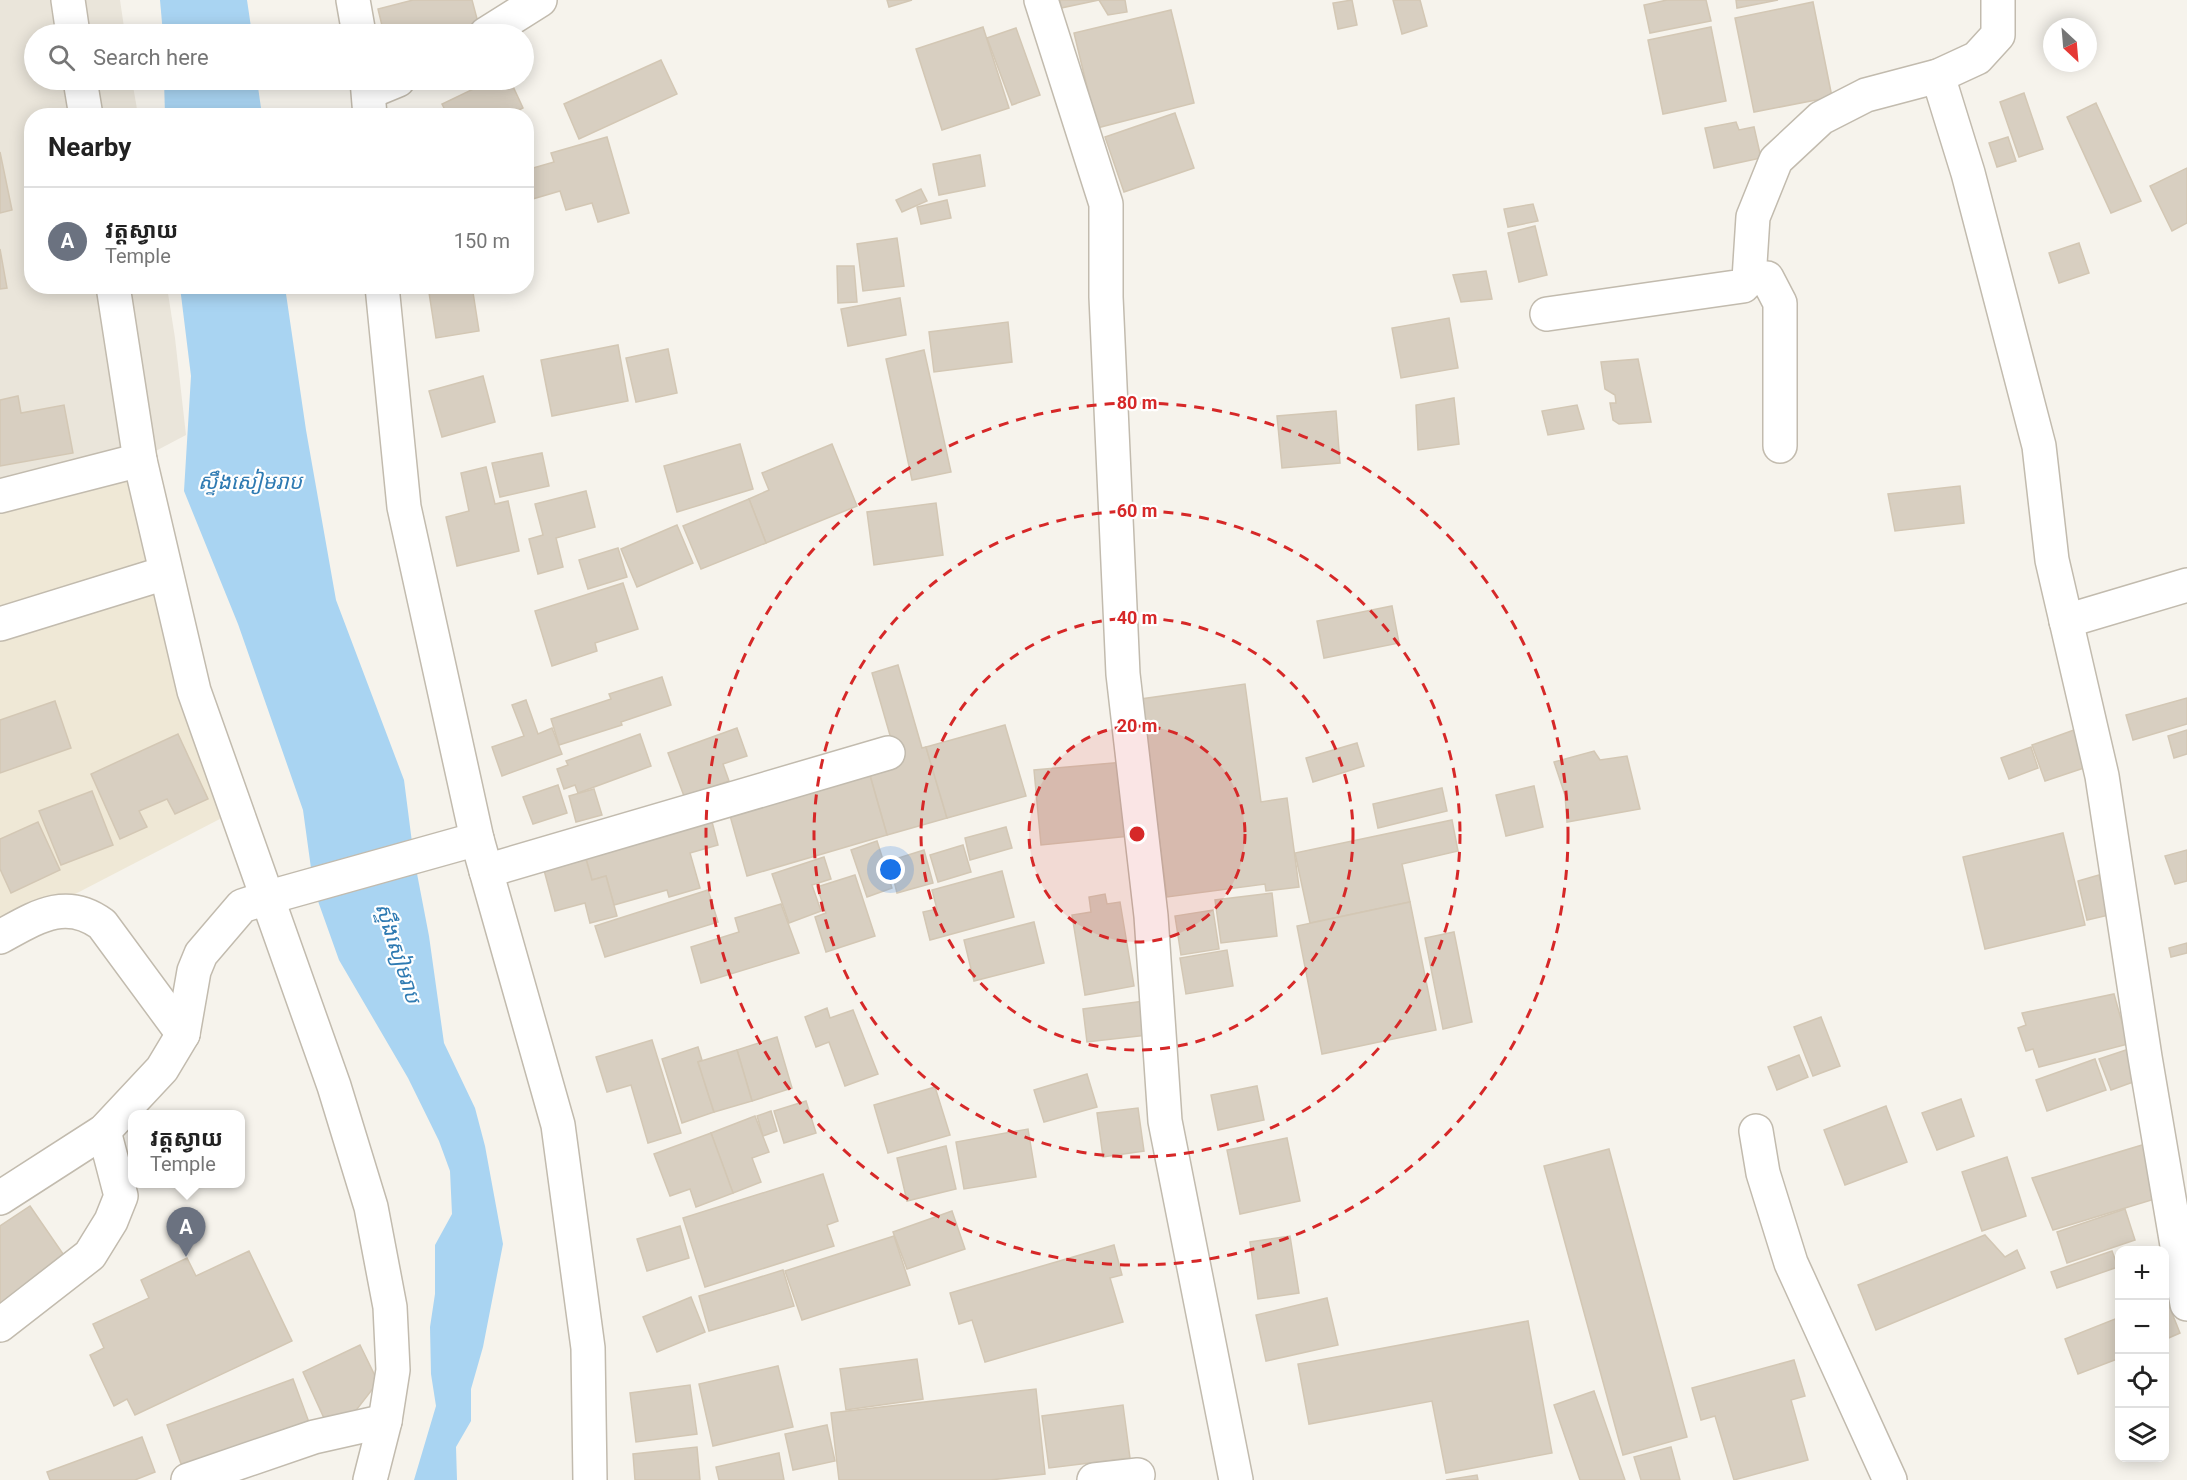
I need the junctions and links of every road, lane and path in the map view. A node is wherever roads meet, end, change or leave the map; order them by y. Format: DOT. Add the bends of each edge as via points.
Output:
graph roads {
  1 [pos="68,0"];
  2 [pos="353,0"];
  3 [pos="540,0"];
  4 [pos="1041,0"];
  5 [pos="1998,0"];
  6 [pos="72,24"];
  7 [pos="357,24"];
  8 [pos="502,24"];
  9 [pos="1938,76"];
  10 [pos="82,90"];
  11 [pos="85,108"];
  12 [pos="1749,279"];
  13 [pos="114,294"];
  14 [pos="383,294"];
  15 [pos="1547,314"];
  16 [pos="1780,446"];
  17 [pos="140,460"];
  18 [pos="0,495"];
  19 [pos="165,573"];
  20 [pos="2187,585"];
  21 [pos="2066,621"];
  22 [pos="0,624"];
  23 [pos="888,753"];
  24 [pos="477,839"];
  25 [pos="486,871"];
  26 [pos="280,894"];
  27 [pos="0,937"];
  28 [pos="183,1034"];
  29 [pos="104,1131"];
  30 [pos="1756,1131"];
  31 [pos="0,1198"];
  32 [pos="2187,1304"];
  33 [pos="0,1325"];
  34 [pos="385,1421"];
  35 [pos="1138,1475"];
  36 [pos="188,1480"];
  37 [pos="370,1480"];
  38 [pos="590,1480"];
  39 [pos="1094,1480"];
  40 [pos="1236,1480"];
  41 [pos="1890,1480"];
  1 -- 6 [label="street"];
  2 -- 7 [label="street"];
  3 -- 8 [label="street"];
  4 -- 40 [label="street" via="1106,204 1106,297 1123,674 1151,916 1165,1121"];
  5 -- 9 [label="street" via="1998,35 1977,58"];
  9 -- 12 [label="street" via="1866,95 1848,104 1821,118 1776,160 1753,217"];
  9 -- 21 [label="street" via="1968,173 2039,446 2052,560"];
  10 -- 11 [label="street"];
  12 -- 15 [label="street" via="1743,286"];
  12 -- 16 [label="street" via="1767,278 1780,303"];
  13 -- 17 [label="street"];
  14 -- 24 [label="street" via="404,507"];
  17 -- 18 [label="street"];
  17 -- 19 [label="street"];
  19 -- 22 [label="street"];
  19 -- 26 [label="street" via="194,691"];
  20 -- 21 [label="street"];
  21 -- 32 [label="street" via="2102,776"];
  23 -- 25 [label="street"];
  24 -- 25 [label="street"];
  24 -- 26 [label="street"];
  25 -- 38 [label="street" via="558,1125 588,1348"];
  26 -- 28 [label="street" via="242,906 201,954 194,971"];
  26 -- 34 [label="street" via="371,1207 390,1307 393,1370"];
  27 -- 28 [label="street" via="45,915 65,911 88,914 102,924"];
  28 -- 29 [label="street" via="162,1069"];
  29 -- 31 [label="street"];
  29 -- 33 [label="street" via="121,1196 111,1221 90,1255"];
  30 -- 41 [label="street" via="1763,1173 1791,1263"];
  34 -- 36 [label="street" via="314,1437"];
  34 -- 37 [label="street"];
  35 -- 39 [label="street"];
}
